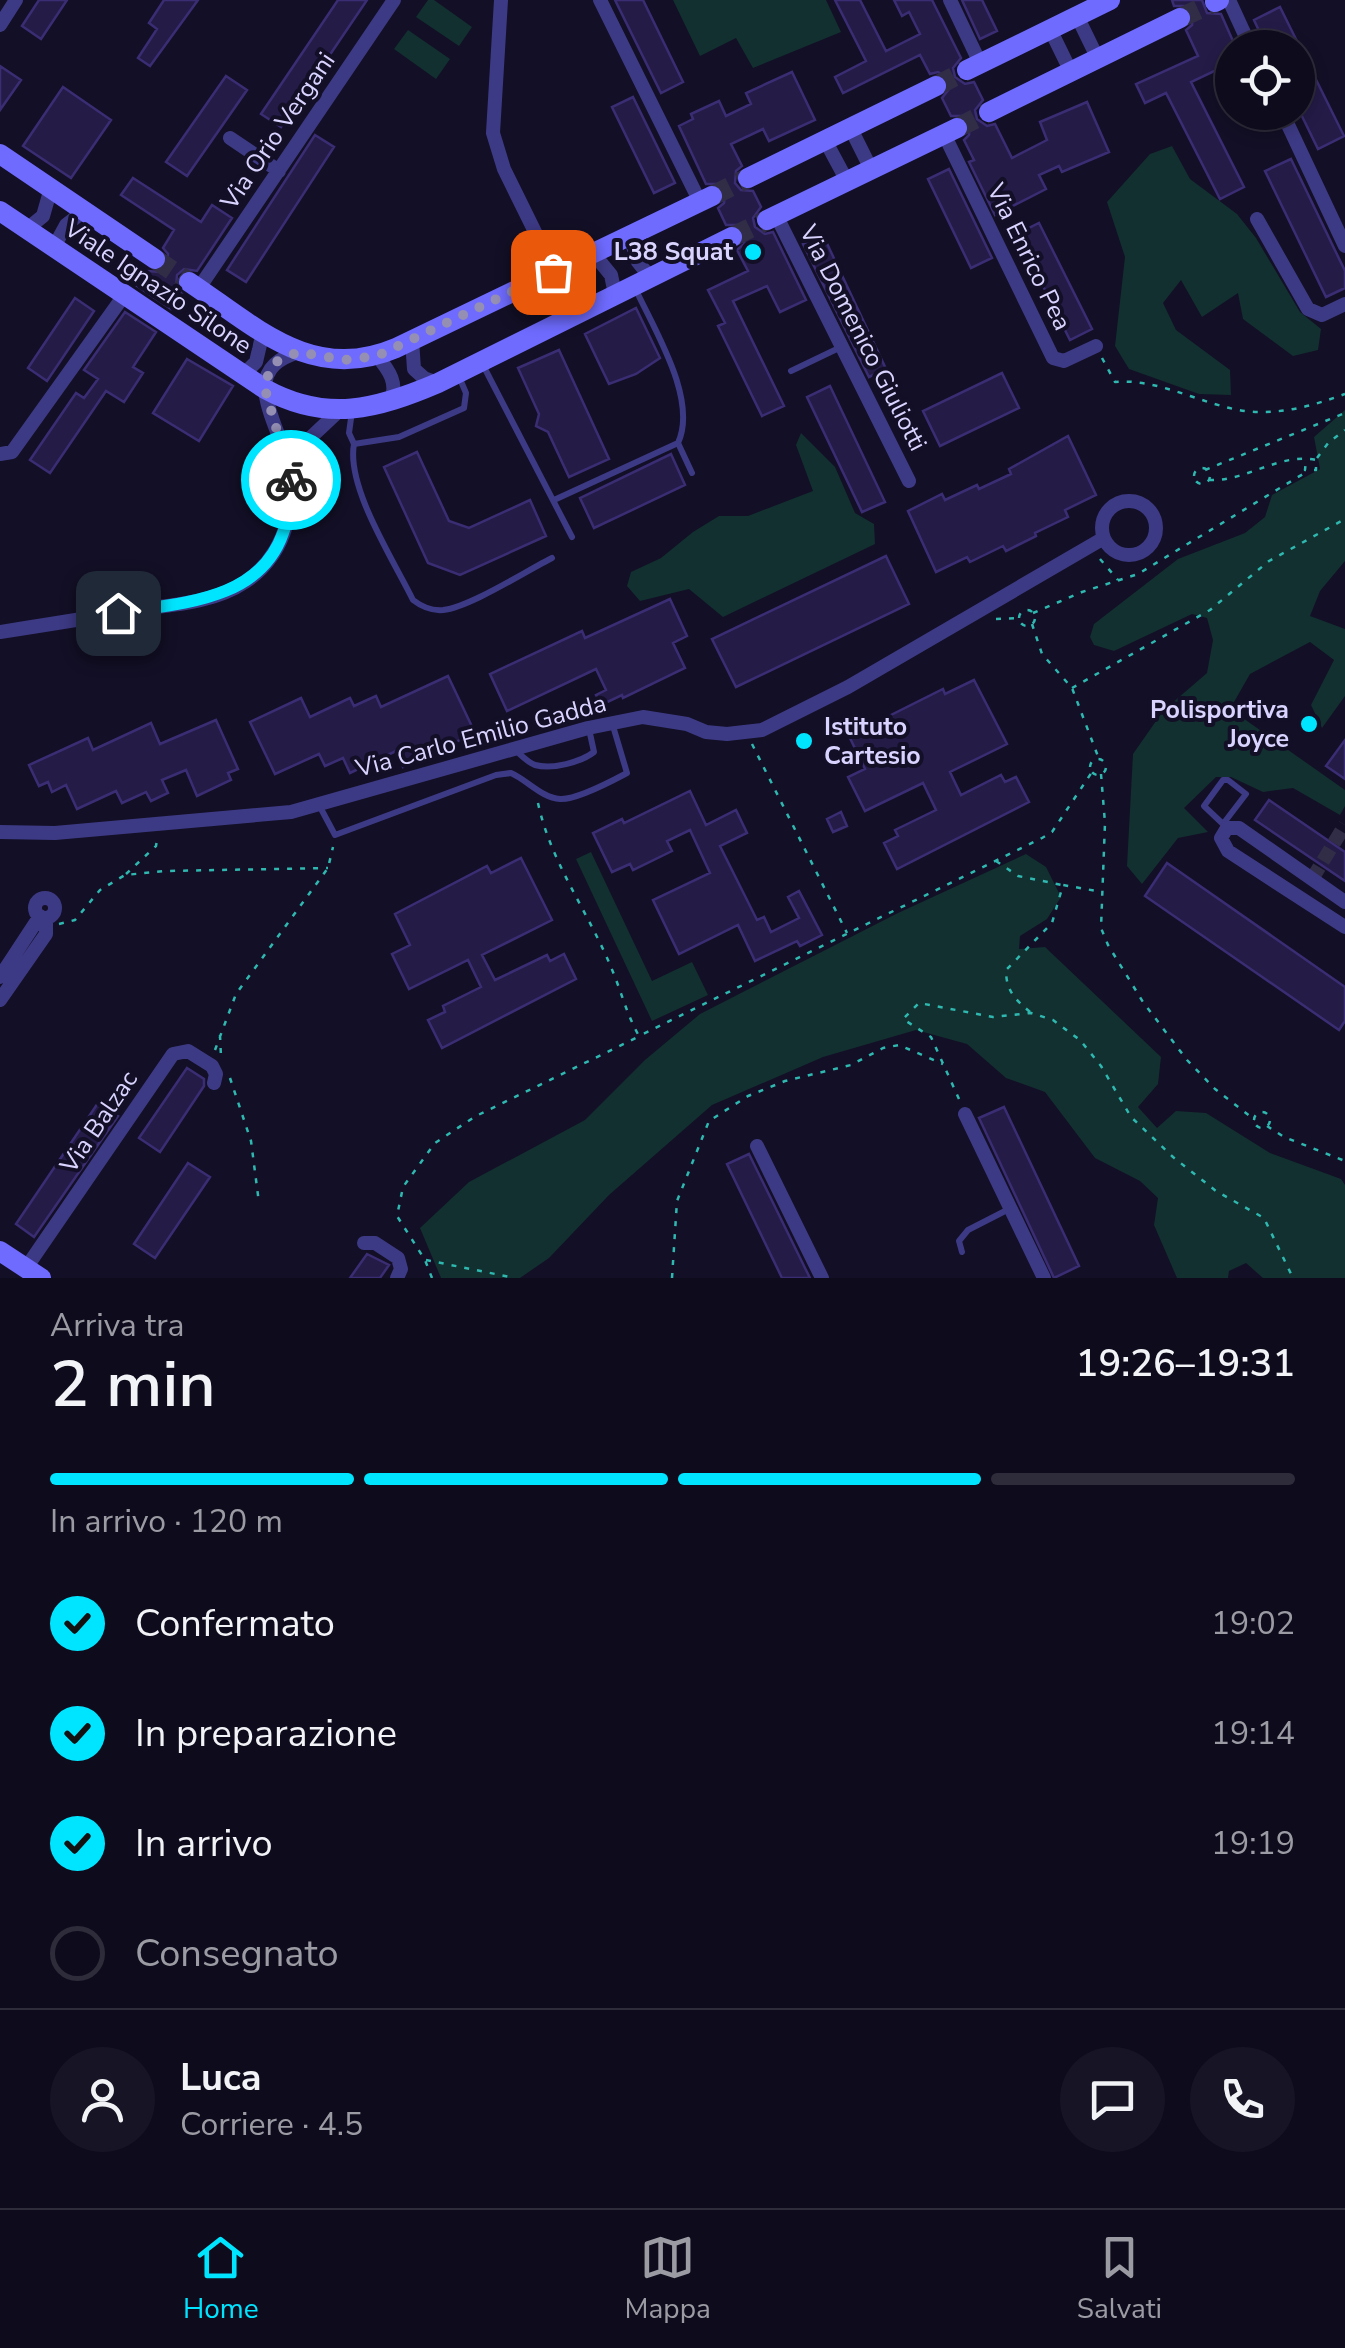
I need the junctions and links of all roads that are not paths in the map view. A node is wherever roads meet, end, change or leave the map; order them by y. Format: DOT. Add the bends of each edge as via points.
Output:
graph roads {
  1 [pos="16,0"];
  2 [pos="394,0"];
  3 [pos="501,0"];
  4 [pos="600,0"];
  5 [pos="950,0"];
  6 [pos="1110,0"];
  7 [pos="1221,1"];
  8 [pos="1077,16"];
  9 [pos="1180,18"];
  10 [pos="0,25"];
  11 [pos="1050,29"];
  12 [pos="1240,30"];
  13 [pos="1098,59"];
  14 [pos="974,66"];
  15 [pos="1071,72"];
  16 [pos="936,86"];
  17 [pos="989,112"];
  18 [pos="850,127"];
  19 [pos="1290,130"];
  20 [pos="950,131"];
  21 [pos="230,138"];
  22 [pos="825,140"];
  23 [pos="0,154"];
  24 [pos="279,170"];
  25 [pos="871,170"];
  26 [pos="748,178"];
  27 [pos="847,181"];
  28 [pos="51,188"];
  29 [pos="706,199"];
  30 [pos="0,210"];
  31 [pos="84,211"];
  32 [pos="772,218"];
  33 [pos="1257,219"];
  34 [pos="28,229"];
  35 [pos="630,237"];
  36 [pos="538,238"];
  37 [pos="732,238"];
  38 [pos="1345,246"];
  39 [pos="54,247"];
  40 [pos="587,255"];
  41 [pos="156,259"];
  42 [pos="194,285"];
  43 [pos="632,285"];
  44 [pos="524,286"];
  45 [pos="125,294"];
  46 [pos="1345,304"];
  47 [pos="264,332"];
  48 [pos="412,340"];
  49 [pos="842,346"];
  50 [pos="1096,346"];
  51 [pos="298,352"];
  52 [pos="377,356"];
  53 [pos="481,361"];
  54 [pos="790,371"];
  55 [pos="243,374"];
  56 [pos="446,378"];
  57 [pos="265,389"];
  58 [pos="390,403"];
  59 [pos="347,410"];
  60 [pos="678,443"];
  61 [pos="354,444"];
  62 [pos="6,453"];
  63 [pos="692,473"];
  64 [pos="910,481"];
  65 [pos="293,497"];
  66 [pos="554,500"];
  67 [pos="572,537"];
  68 [pos="1104,538"];
  69 [pos="552,558"];
  70 [pos="0,632"];
  71 [pos="612,722"];
  72 [pos="588,728"];
  73 [pos="513,748"];
  74 [pos="460,764"];
  75 [pos="468,786"];
  76 [pos="319,804"];
  77 [pos="1225,826"];
  78 [pos="0,832"];
  79 [pos="1345,902"];
  80 [pos="1345,927"];
  81 [pos="0,977"];
  82 [pos="0,1000"];
  83 [pos="214,1083"];
  84 [pos="965,1114"];
  85 [pos="757,1146"];
  86 [pos="1010,1209"];
  87 [pos="364,1244"];
  88 [pos="0,1251"];
  89 [pos="962,1252"];
  90 [pos="34,1273"];
  91 [pos="397,1278"];
  92 [pos="822,1278"];
  93 [pos="1044,1278"];
  1 -- 10 [label="street"];
  2 -- 24 [label="street, Via Orio Vergani"];
  3 -- 36 [label="street" via="493,133"];
  4 -- 29 [label="street"];
  5 -- 14 [label="street"];
  6 -- 8 [label="street"];
  7 -- 12 [label="street"];
  8 -- 11 [label="street"];
  8 -- 13 [label="street"];
  9 -- 13 [label="street"];
  11 -- 14 [label="street"];
  11 -- 15 [label="street"];
  13 -- 15 [label="street"];
  15 -- 17 [label="street"];
  16 -- 18 [label="street"];
  18 -- 22 [label="street"];
  18 -- 25 [label="street"];
  19 -- 38 [label="street"];
  20 -- 25 [label="street"];
  20 -- 50 [label="street, Via Enrico Pea" via="1052,358 1064,362"];
  21 -- 24 [label="street"];
  22 -- 26 [label="street"];
  22 -- 27 [label="street"];
  23 -- 28 [label="street, Viale Ignazio Silone"];
  24 -- 42 [label="street, Via Orio Vergani"];
  25 -- 27 [label="street"];
  27 -- 32 [label="street"];
  28 -- 31 [label="street, Viale Ignazio Silone"];
  28 -- 34 [label="street" via="43,216"];
  29 -- 35 [label="street, Viale Ignazio Silone"];
  30 -- 34 [label="street, Viale Ignazio Silone"];
  31 -- 39 [label="street"];
  31 -- 41 [label="street, Viale Ignazio Silone"];
  32 -- 49 [label="street, Via Domenico Giuliotti"];
  33 -- 46 [label="street" via="1308,309 1322,315"];
  34 -- 39 [label="street, Viale Ignazio Silone"];
  35 -- 40 [label="street, Viale Ignazio Silone"];
  35 -- 43 [label="street" via="638,262"];
  36 -- 40 [label="street" via="555,250"];
  36 -- 44 [label="street" via="537,260"];
  37 -- 43 [label="street, Viale Ignazio Silone"];
  39 -- 45 [label="street, Viale Ignazio Silone"];
  40 -- 43 [label="street"];
  40 -- 44 [label="street, Viale Ignazio Silone"];
  42 -- 47 [label="street, Viale Ignazio Silone"];
  43 -- 53 [label="street, Viale Ignazio Silone"];
  43 -- 60 [label="lane" via="680,390 685,414"];
  44 -- 48 [label="street, Viale Ignazio Silone"];
  45 -- 55 [label="street, Viale Ignazio Silone"];
  45 -- 62 [label="street"];
  47 -- 51 [label="street, Viale Ignazio Silone"];
  47 -- 55 [label="street" via="256,362"];
  48 -- 52 [label="street, Viale Ignazio Silone"];
  48 -- 56 [label="street" via="414,369 424,378"];
  49 -- 54 [label="lane"];
  49 -- 64 [label="street, Via Domenico Giuliotti"];
  51 -- 52 [label="street, Viale Ignazio Silone" via="344,360"];
  51 -- 57 [label="street" via="271,367"];
  52 -- 58 [label="street" via="392,379"];
  53 -- 56 [label="street, Viale Ignazio Silone"];
  53 -- 66 [label="lane"];
  55 -- 57 [label="street, Viale Ignazio Silone"];
  56 -- 58 [label="street, Viale Ignazio Silone"];
  56 -- 61 [label="lane" via="465,390 464,408 399,437"];
  57 -- 59 [label="street, Viale Ignazio Silone"];
  57 -- 65 [label="street"];
  58 -- 59 [label="street, Viale Ignazio Silone"];
  59 -- 61 [label="lane"];
  59 -- 65 [label="street" via="308,440"];
  60 -- 63 [label="lane"];
  60 -- 66 [label="lane"];
  61 -- 69 [label="lane" via="358,488 413,600 422,606 458,606"];
  65 -- 70 [label="street" via="276,550 233,590"];
  66 -- 67 [label="lane"];
  68 -- 71 [label="street, Via Carlo Emilio Gadda" via="778,724 747,734 706,732 664,719"];
  71 -- 72 [label="street, Via Carlo Emilio Gadda"];
  71 -- 75 [label="lane" via="627,773 561,799 511,773"];
  72 -- 73 [label="street, Via Carlo Emilio Gadda"];
  72 -- 73 [label="lane" via="594,752 585,760 534,765"];
  73 -- 74 [label="street, Via Carlo Emilio Gadda"];
  74 -- 75 [label="lane"];
  74 -- 76 [label="street, Via Carlo Emilio Gadda"];
  75 -- 76 [label="lane" via="336,835"];
  76 -- 78 [label="street, Via Carlo Emilio Gadda" via="158,826"];
  77 -- 77 [label="lane" via="1246,794 1225,780 1204,806"];
  77 -- 79 [label="street" via="1238,828"];
  77 -- 80 [label="street" via="1221,838 1228,851"];
  81 -- 82 [label="street" via="44,921 46,934"];
  83 -- 90 [label="street, Via Balzac" via="212,1066 188,1051 170,1058"];
  84 -- 86 [label="street"];
  85 -- 92 [label="street"];
  86 -- 89 [label="lane" via="968,1230 959,1241"];
  86 -- 93 [label="street"];
  87 -- 91 [label="street" via="375,1243 398,1258"];
  88 -- 90 [label="street"];
}
